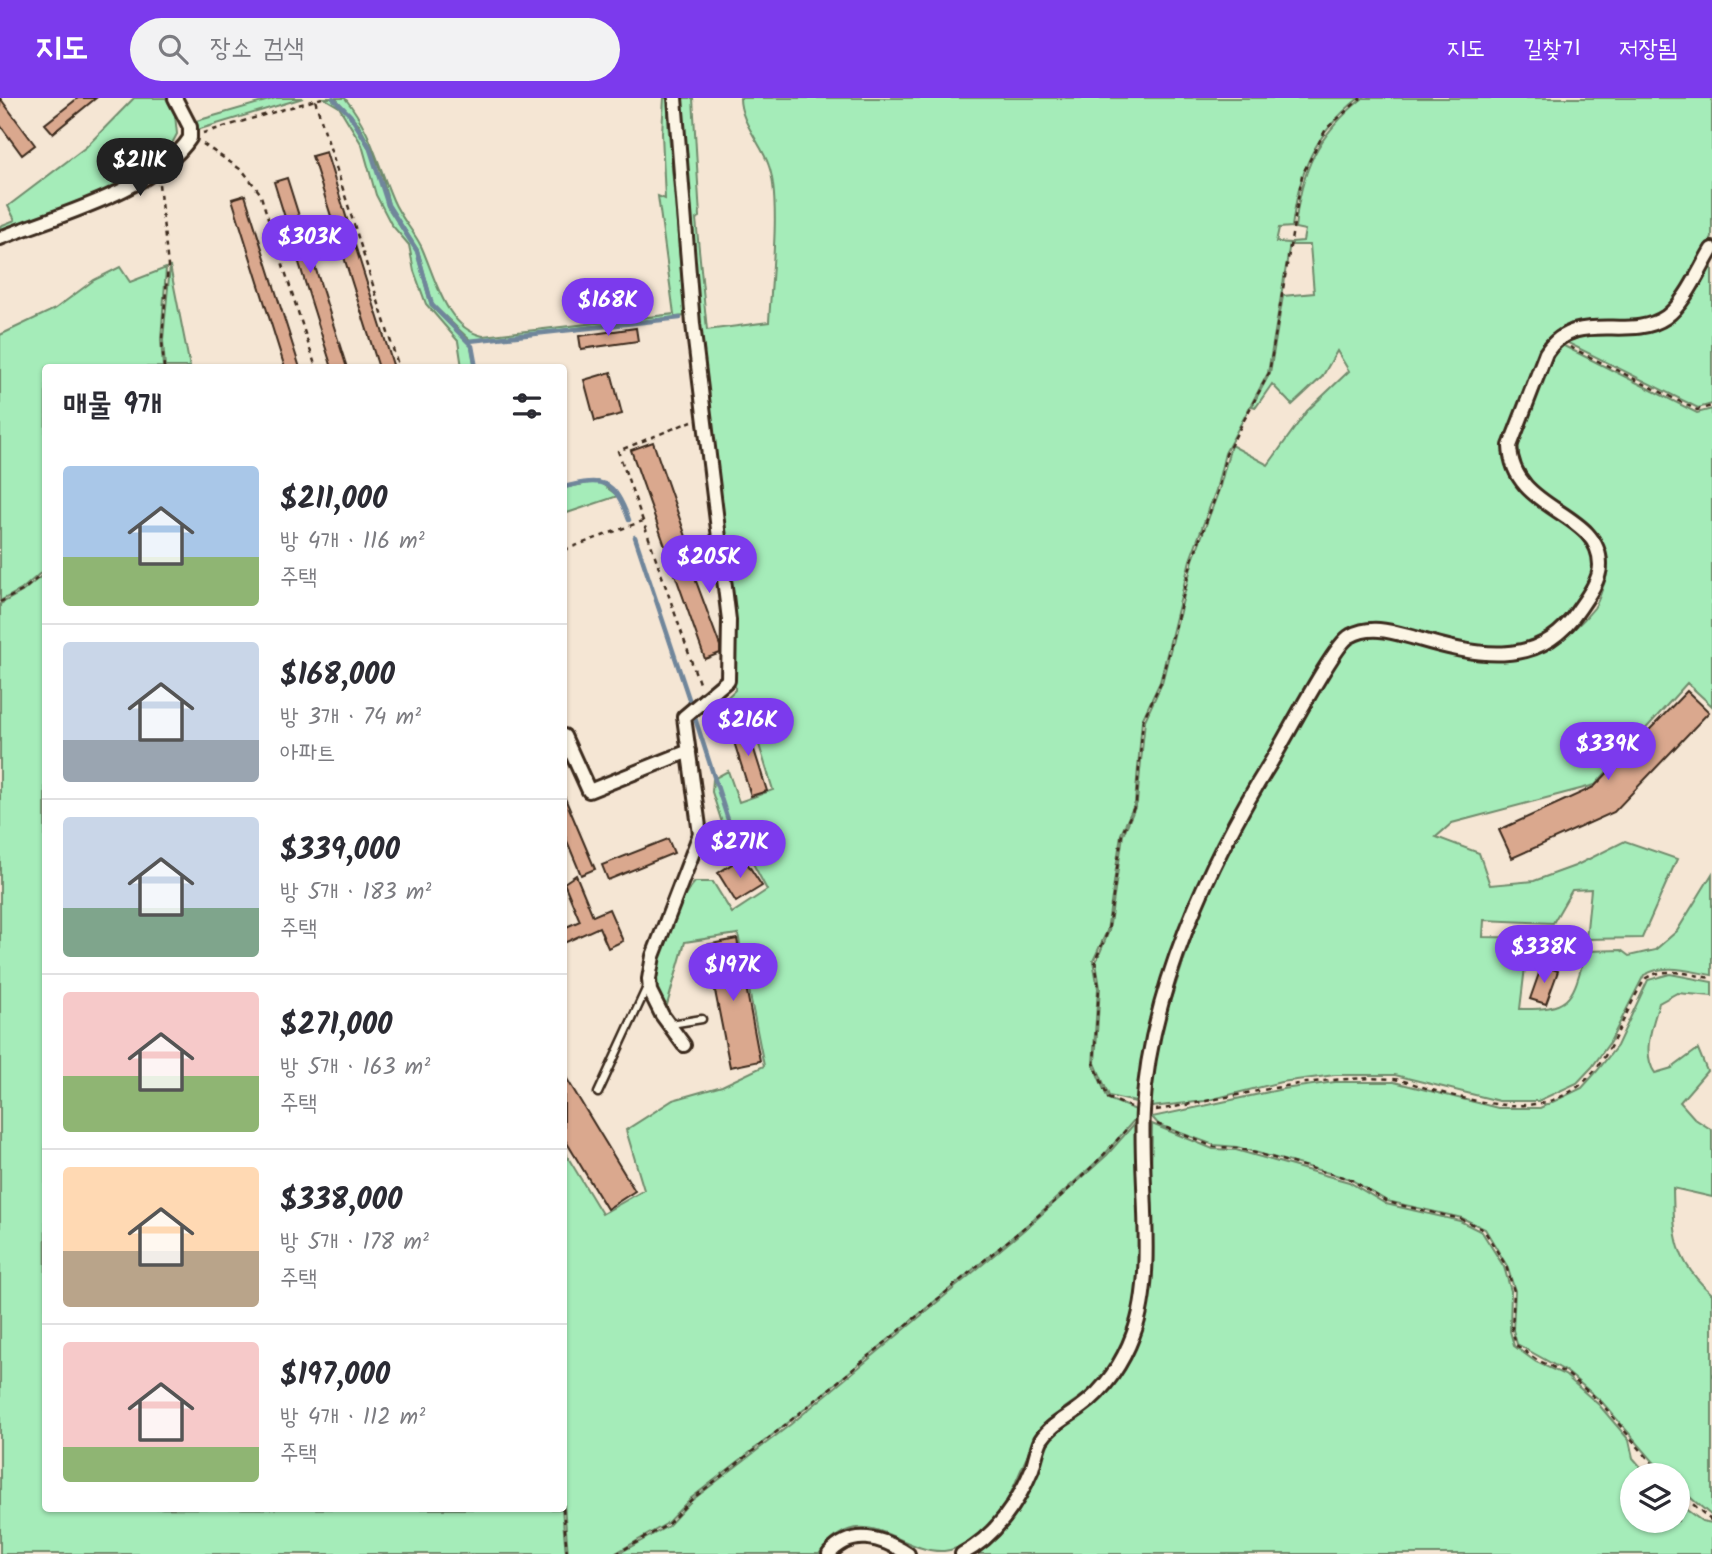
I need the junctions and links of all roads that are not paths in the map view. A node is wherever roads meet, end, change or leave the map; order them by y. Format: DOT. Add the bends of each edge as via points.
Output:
graph roads {
  1 [pos="175,98"];
  2 [pos="675,98"];
  3 [pos="0,238"];
  4 [pos="1712,250"];
  5 [pos="567,743"];
  6 [pos="689,751"];
  7 [pos="649,982"];
  8 [pos="702,1019"];
  9 [pos="669,1024"];
  10 [pos="684,1045"];
  11 [pos="598,1093"];
  12 [pos="829,1554"];
  13 [pos="908,1554"];
  14 [pos="962,1554"];
  1 -- 3 [label="street" via="190,127 190,138 157,170"];
  2 -- 6 [label="street" via="693,324 729,620 728,680 684,717"];
  4 -- 14 [label="street" via="1667,316 1641,326 1587,328 1561,335 1546,353 1510,446 1518,481 1596,545 1600,562 1595,582 1564,630 1534,650 1516,655 1455,651 1382,629 1342,641 1248,799 1201,895 1155,1020 1143,1112 1144,1284 1133,1337 1104,1387 1041,1441 1007,1513 975,1547"];
  5 -- 6 [label="street" via="589,791"];
  6 -- 7 [label="street" via="699,834 653,956"];
  7 -- 9 [label="street"];
  7 -- 11 [label="lane"];
  8 -- 9 [label="lane"];
  9 -- 10 [label="street"];
  12 -- 13 [label="street" via="845,1539 858,1537 884,1541"];
}
